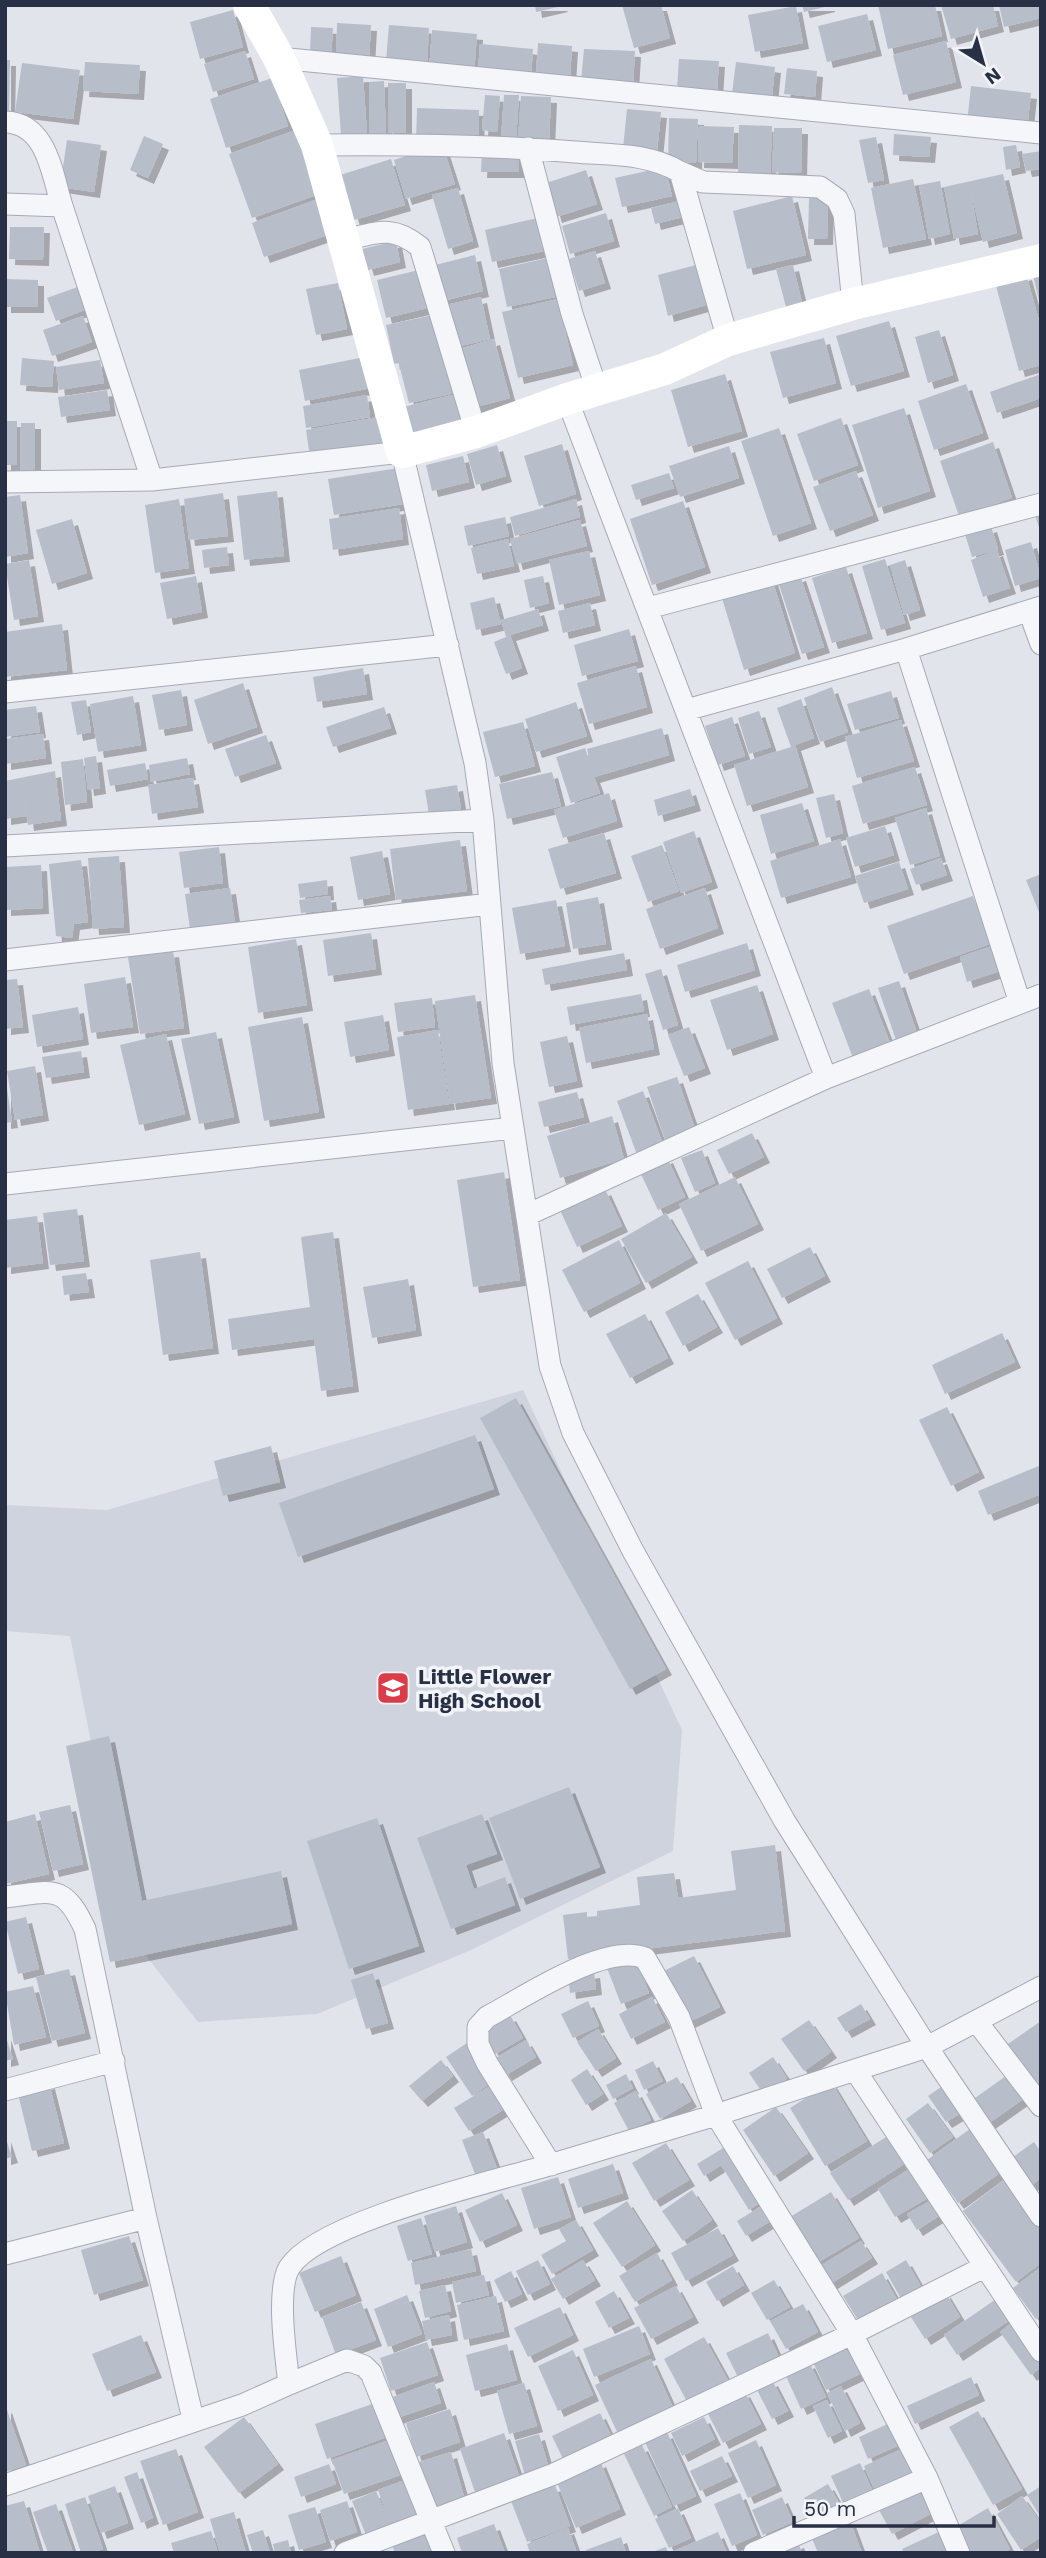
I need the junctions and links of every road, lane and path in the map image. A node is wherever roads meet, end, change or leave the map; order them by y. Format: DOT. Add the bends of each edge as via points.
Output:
graph roads {
  1 [pos="249,5"];
  2 [pos="279,58"];
  3 [pos="5,122"];
  4 [pos="1041,133"];
  5 [pos="317,145"];
  6 [pos="528,148"];
  7 [pos="680,172"];
  8 [pos="5,204"];
  9 [pos="62,205"];
  10 [pos="344,240"];
  11 [pos="1041,260"];
  12 [pos="853,304"];
  13 [pos="728,340"];
  14 [pos="597,390"];
  15 [pos="567,399"];
  16 [pos="476,432"];
  17 [pos="402,452"];
  18 [pos="152,480"];
  19 [pos="5,482"];
  20 [pos="1041,505"];
  21 [pos="648,608"];
  22 [pos="1035,609"];
  23 [pos="1041,644"];
  24 [pos="447,645"];
  25 [pos="906,649"];
  26 [pos="5,692"];
  27 [pos="686,710"];
  28 [pos="483,820"];
  29 [pos="5,846"];
  30 [pos="490,904"];
  31 [pos="5,960"];
  32 [pos="1041,995"];
  33 [pos="1020,1003"];
  34 [pos="827,1078"];
  35 [pos="513,1128"];
  36 [pos="5,1184"];
  37 [pos="527,1215"];
  38 [pos="5,1897"];
  39 [pos="1041,1987"];
  40 [pos="977,2022"];
  41 [pos="927,2047"];
  42 [pos="114,2061"];
  43 [pos="855,2070"];
  44 [pos="5,2090"];
  45 [pos="1041,2106"];
  46 [pos="716,2115"];
  47 [pos="551,2165"];
  48 [pos="1041,2216"];
  49 [pos="146,2218"];
  50 [pos="5,2255"];
  51 [pos="984,2267"];
  52 [pos="852,2334"];
  53 [pos="1041,2351"];
  54 [pos="289,2384"];
  55 [pos="193,2419"];
  56 [pos="927,2478"];
  57 [pos="5,2485"];
  58 [pos="433,2521"];
  59 [pos="801,2544"];
  60 [pos="345,2553"];
  61 [pos="444,2553"];
  62 [pos="754,2553"];
  63 [pos="959,2553"];
  1 -- 2 [label="street"];
  2 -- 4 [label="street"];
  2 -- 5 [label="street"];
  3 -- 9 [label="street" via="32,130 43,145"];
  5 -- 6 [label="street" via="428,143"];
  5 -- 10 [label="street"];
  6 -- 7 [label="street" via="654,159"];
  6 -- 14 [label="street"];
  7 -- 12 [label="street" via="703,181 820,187 837,199 844,214"];
  7 -- 13 [label="street"];
  8 -- 9 [label="street"];
  9 -- 18 [label="street"];
  10 -- 16 [label="street" via="382,231 400,232 420,247"];
  10 -- 17 [label="street"];
  11 -- 12 [label="street"];
  12 -- 13 [label="street"];
  13 -- 14 [label="street" via="665,369"];
  14 -- 15 [label="street"];
  15 -- 16 [label="street"];
  15 -- 21 [label="street"];
  16 -- 17 [label="street"];
  17 -- 18 [label="street"];
  17 -- 24 [label="street"];
  18 -- 19 [label="street"];
  20 -- 21 [label="street"];
  21 -- 27 [label="street"];
  22 -- 23 [label="street"];
  22 -- 25 [label="street"];
  24 -- 26 [label="street"];
  24 -- 28 [label="street" via="475,762"];
  25 -- 27 [label="street"];
  25 -- 33 [label="street"];
  27 -- 34 [label="street"];
  28 -- 29 [label="street"];
  28 -- 30 [label="street"];
  30 -- 31 [label="street"];
  30 -- 35 [label="street"];
  32 -- 33 [label="street"];
  33 -- 34 [label="street"];
  34 -- 37 [label="street"];
  35 -- 36 [label="street"];
  35 -- 37 [label="street"];
  37 -- 41 [label="street" via="550,1366 573,1433 633,1551 784,1820"];
  38 -- 42 [label="street" via="52,1892 67,1898 75,1908 85,1929"];
  39 -- 40 [label="street"];
  40 -- 41 [label="street"];
  40 -- 45 [label="street"];
  41 -- 43 [label="street"];
  41 -- 48 [label="street"];
  42 -- 44 [label="street"];
  42 -- 49 [label="street"];
  43 -- 46 [label="street"];
  43 -- 51 [label="street"];
  46 -- 47 [label="street"];
  46 -- 47 [label="street" via="679,2017 645,1958 624,1954 583,1966 487,2017 478,2027 478,2044 487,2063"];
  46 -- 52 [label="street"];
  47 -- 54 [label="street" via="416,2202 348,2229 296,2258 287,2272 285,2290"];
  49 -- 50 [label="street"];
  49 -- 55 [label="street"];
  51 -- 52 [label="street"];
  51 -- 53 [label="street"];
  52 -- 56 [label="street"];
  52 -- 58 [label="street" via="554,2474"];
  54 -- 55 [label="street" via="242,2405"];
  54 -- 58 [label="street" via="347,2360 365,2366"];
  55 -- 57 [label="street"];
  56 -- 59 [label="street"];
  56 -- 63 [label="street"];
  58 -- 60 [label="street"];
  58 -- 61 [label="street"];
  59 -- 62 [label="street"];
}
